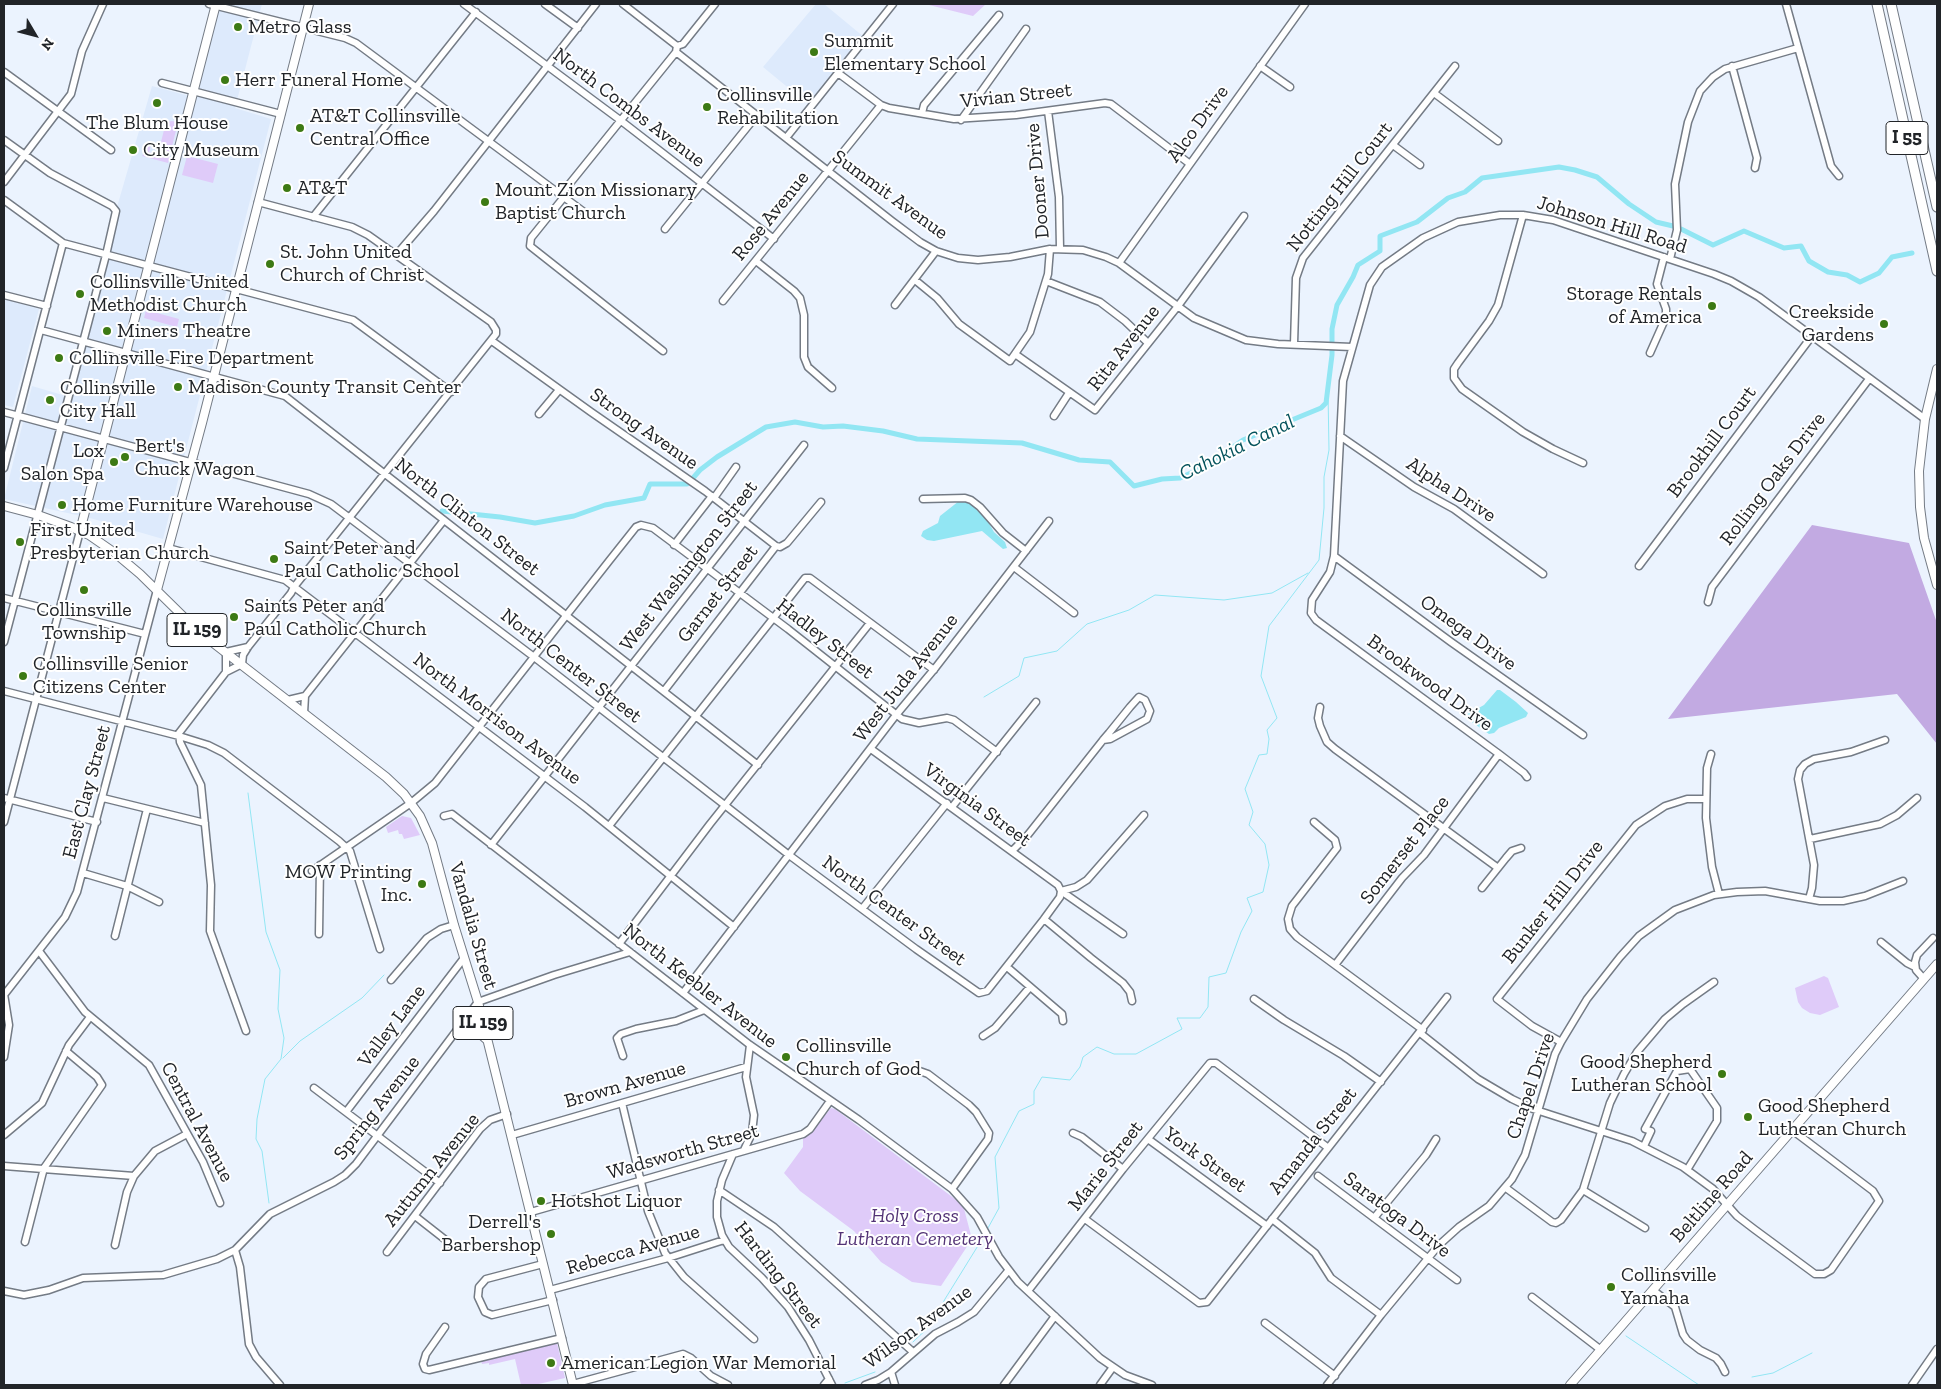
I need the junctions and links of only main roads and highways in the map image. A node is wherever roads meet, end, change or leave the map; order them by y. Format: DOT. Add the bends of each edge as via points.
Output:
graph roads {
  1 [pos="213,4"];
  2 [pos="309,4"];
  3 [pos="1876,4"];
  4 [pos="1891,4"];
  5 [pos="1937,207"];
  6 [pos="1937,271"];
  7 [pos="1937,369"];
  8 [pos="4,506"];
  9 [pos="80,531"];
  10 [pos="1937,585"];
  11 [pos="157,590"];
  12 [pos="1937,964"];
  13 [pos="455,1034"];
  14 [pos="488,1041"];
  15 [pos="573,1385"];
  16 [pos="1570,1385"];
  1 -- 9 [label="main road" via="194,92"];
  2 -- 11 [label="main road, East Clay Street"];
  3 -- 6 [label="highway, I 55"];
  4 -- 5 [label="highway, I 55"];
  7 -- 10 [label="main road" via="1920,456 1920,507 1927,552"];
  8 -- 9 [label="main road, IL 159"];
  9 -- 11 [label="main road, IL 159" via="115,552"];
  11 -- 14 [label="main road, Vandalia Street / IL 159" via="198,631 386,777 411,803 429,836"];
  12 -- 16 [label="main road, Beltline Road"];
  13 -- 14 [label="main road" via="469,1027"];
  14 -- 15 [label="main road, Vandalia Street / IL 159"];
}
